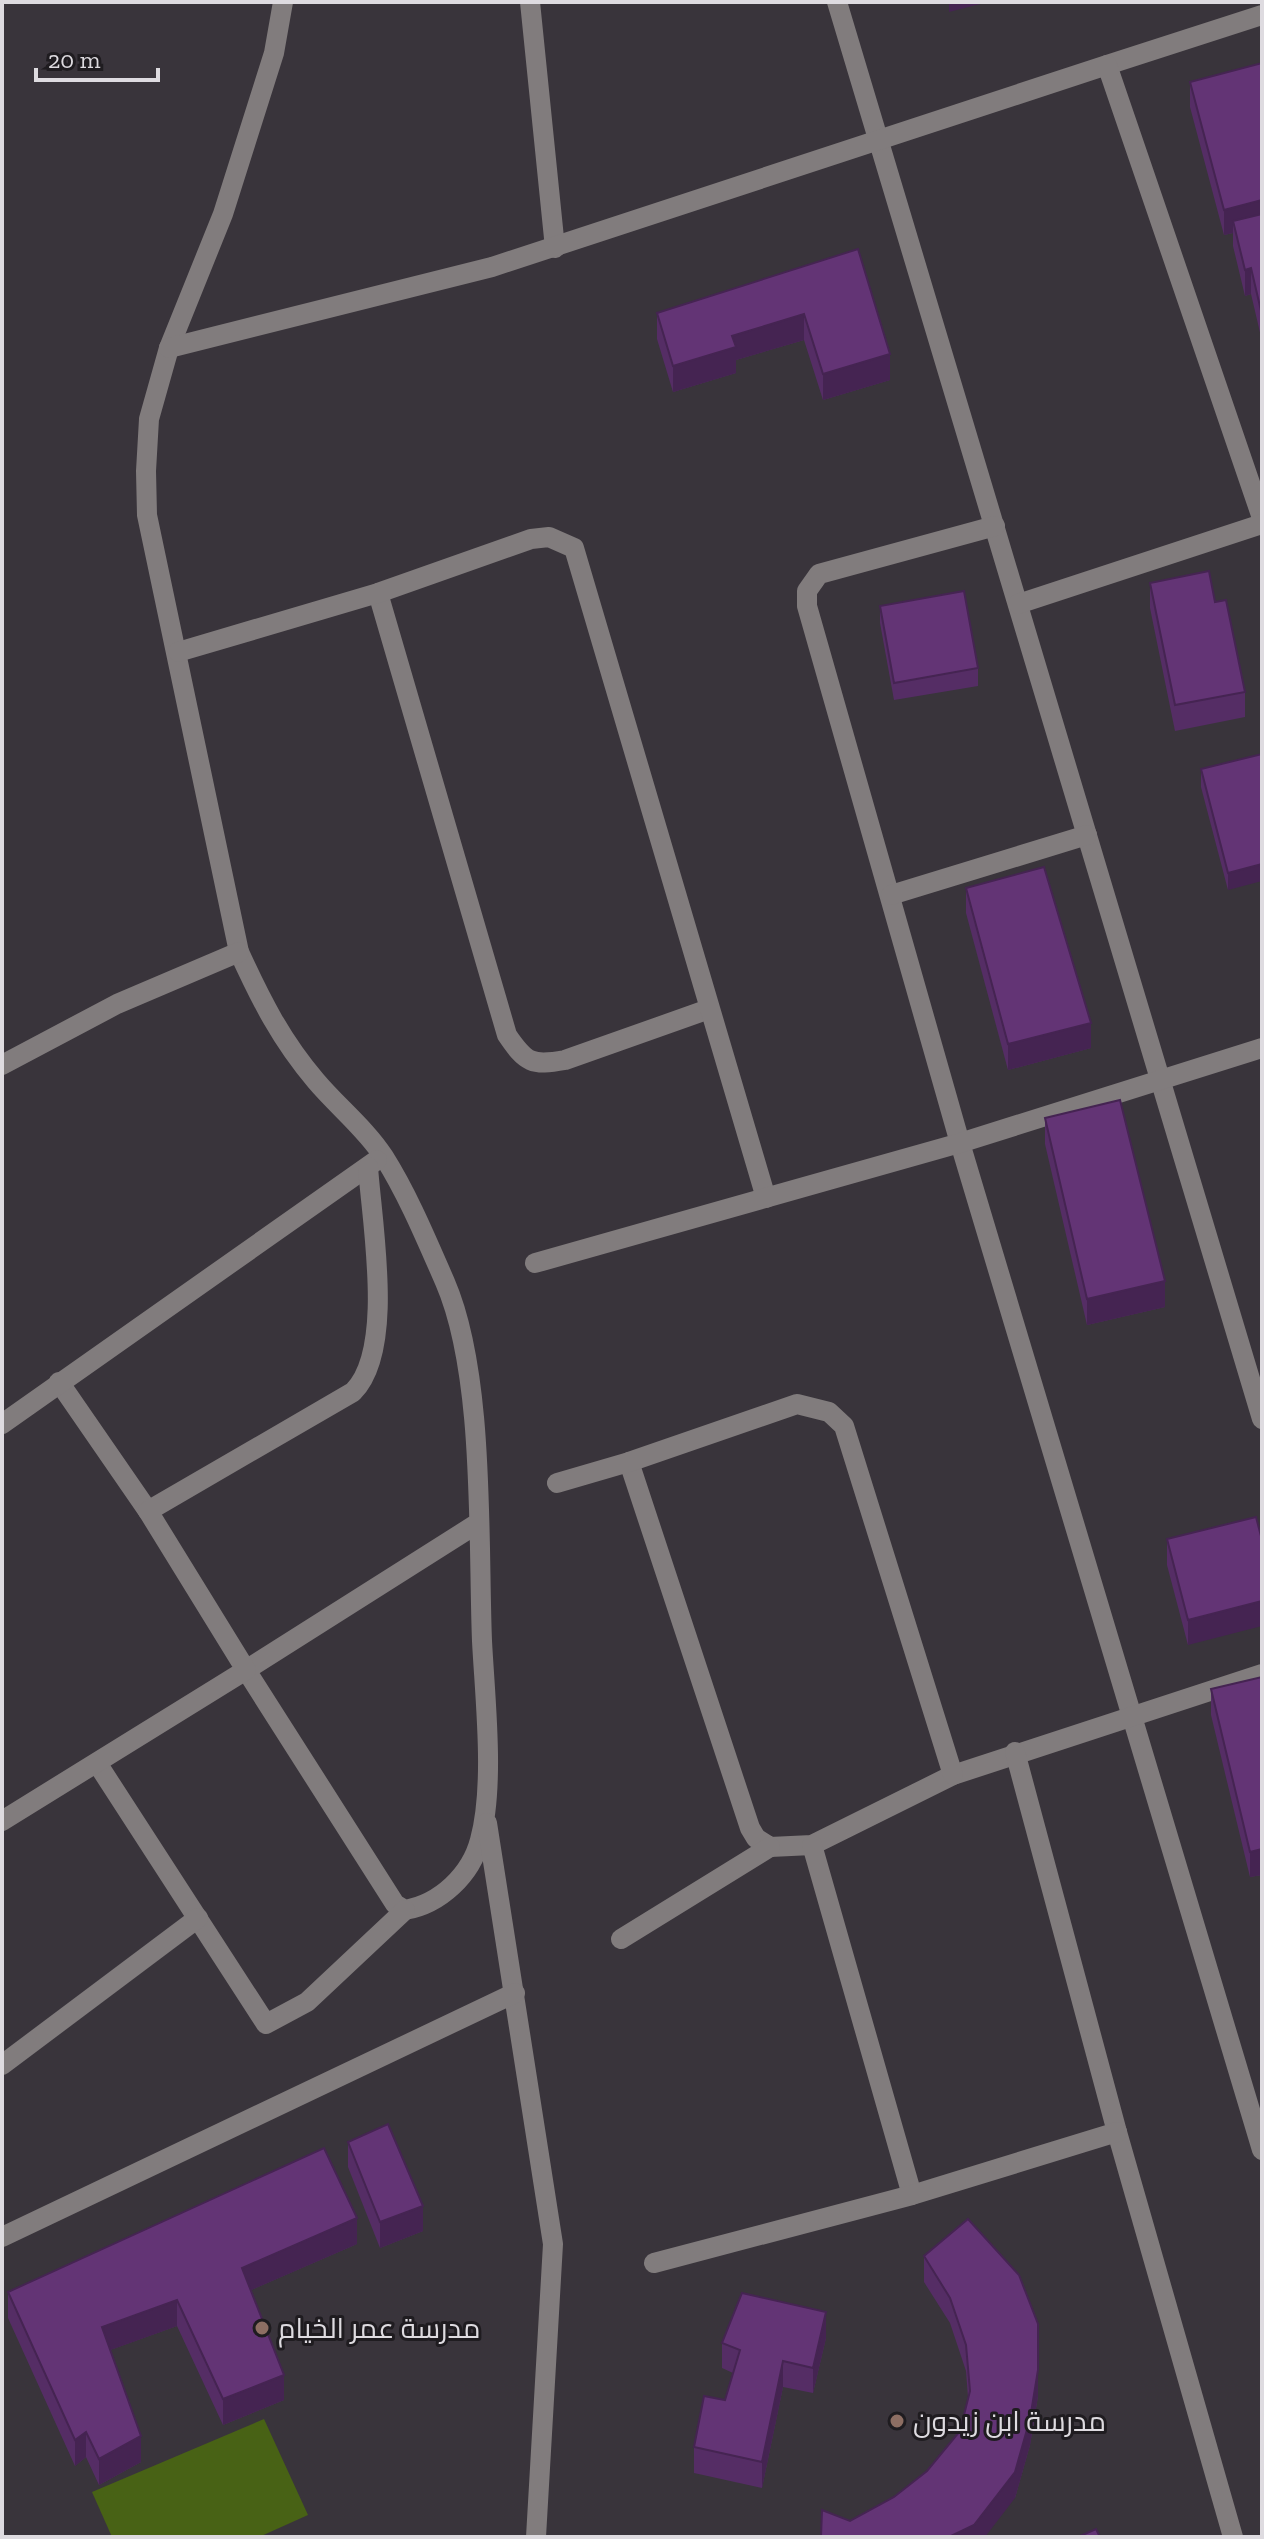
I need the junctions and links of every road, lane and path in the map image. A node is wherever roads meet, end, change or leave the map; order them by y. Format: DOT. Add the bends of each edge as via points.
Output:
graph roads {
  1 [pos="283,2"];
  2 [pos="530,2"];
  3 [pos="837,2"];
  4 [pos="1262,15"];
  5 [pos="1107,65"];
  6 [pos="877,141"];
  7 [pos="555,248"];
  8 [pos="169,348"];
  9 [pos="1262,518"];
  10 [pos="1262,524"];
  11 [pos="995,526"];
  12 [pos="378,593"];
  13 [pos="1018,604"];
  14 [pos="178,652"];
  15 [pos="1087,835"];
  16 [pos="891,895"];
  17 [pos="239,952"];
  18 [pos="709,1009"];
  19 [pos="1262,1048"];
  20 [pos="2,1065"];
  21 [pos="1159,1081"];
  22 [pos="960,1143"];
  23 [pos="376,1161"];
  24 [pos="766,1198"];
  25 [pos="535,1263"];
  26 [pos="59,1382"];
  27 [pos="1262,1419"];
  28 [pos="2,1424"];
  29 [pos="629,1462"];
  30 [pos="557,1483"];
  31 [pos="148,1511"];
  32 [pos="478,1523"];
  33 [pos="246,1670"];
  34 [pos="1262,1674"];
  35 [pos="1134,1716"];
  36 [pos="1015,1752"];
  37 [pos="97,1763"];
  38 [pos="953,1775"];
  39 [pos="486,1813"];
  40 [pos="2,1821"];
  41 [pos="812,1845"];
  42 [pos="770,1847"];
  43 [pos="405,1910"];
  44 [pos="198,1918"];
  45 [pos="621,1939"];
  46 [pos="515,1993"];
  47 [pos="2,2065"];
  48 [pos="1117,2132"];
  49 [pos="1262,2150"];
  50 [pos="912,2195"];
  51 [pos="2,2237"];
  52 [pos="654,2263"];
  53 [pos="536,2537"];
  54 [pos="1233,2537"];
  1 -- 8 [label="street" via="274,53 223,214"];
  2 -- 7 [label="street"];
  3 -- 6 [label="street"];
  4 -- 5 [label="street"];
  5 -- 6 [label="street"];
  5 -- 9 [label="street"];
  6 -- 7 [label="street"];
  6 -- 11 [label="street"];
  7 -- 8 [label="street"];
  8 -- 14 [label="street" via="149,419 147,515"];
  10 -- 13 [label="street"];
  11 -- 13 [label="street"];
  11 -- 16 [label="street" via="819,574 807,591"];
  12 -- 14 [label="street"];
  12 -- 18 [label="street" via="507,1035 521,1056 540,1065 565,1060"];
  12 -- 18 [label="street" via="531,539 549,537 574,548"];
  13 -- 15 [label="street"];
  14 -- 17 [label="street"];
  15 -- 16 [label="street"];
  15 -- 21 [label="street"];
  16 -- 22 [label="street"];
  17 -- 20 [label="street" via="117,1004"];
  17 -- 23 [label="street" via="269,1019"];
  18 -- 24 [label="street"];
  19 -- 21 [label="street"];
  21 -- 22 [label="street"];
  21 -- 27 [label="street"];
  22 -- 24 [label="street"];
  22 -- 35 [label="street"];
  23 -- 26 [label="street"];
  23 -- 31 [label="street" via="378,1331 363,1382"];
  23 -- 32 [label="street" via="446,1284 462,1333"];
  24 -- 25 [label="street"];
  26 -- 28 [label="street"];
  26 -- 31 [label="street"];
  29 -- 30 [label="street"];
  29 -- 38 [label="street" via="797,1404 829,1412 844,1426"];
  29 -- 42 [label="street" via="750,1828"];
  31 -- 33 [label="street"];
  32 -- 33 [label="street"];
  32 -- 39 [label="street"];
  33 -- 37 [label="street"];
  33 -- 43 [label="street" via="395,1904"];
  34 -- 35 [label="street"];
  35 -- 36 [label="street"];
  35 -- 49 [label="street"];
  36 -- 38 [label="street"];
  36 -- 48 [label="street"];
  37 -- 40 [label="street"];
  37 -- 44 [label="street"];
  38 -- 41 [label="street"];
  39 -- 43 [label="street" via="470,1865 448,1891"];
  39 -- 46 [label="street"];
  41 -- 42 [label="street"];
  41 -- 50 [label="street"];
  42 -- 45 [label="street"];
  43 -- 44 [label="street" via="307,2002 266,2024"];
  44 -- 47 [label="street"];
  46 -- 51 [label="street"];
  46 -- 53 [label="street" via="553,2244"];
  48 -- 50 [label="street"];
  48 -- 54 [label="street"];
  50 -- 52 [label="street"];
}
